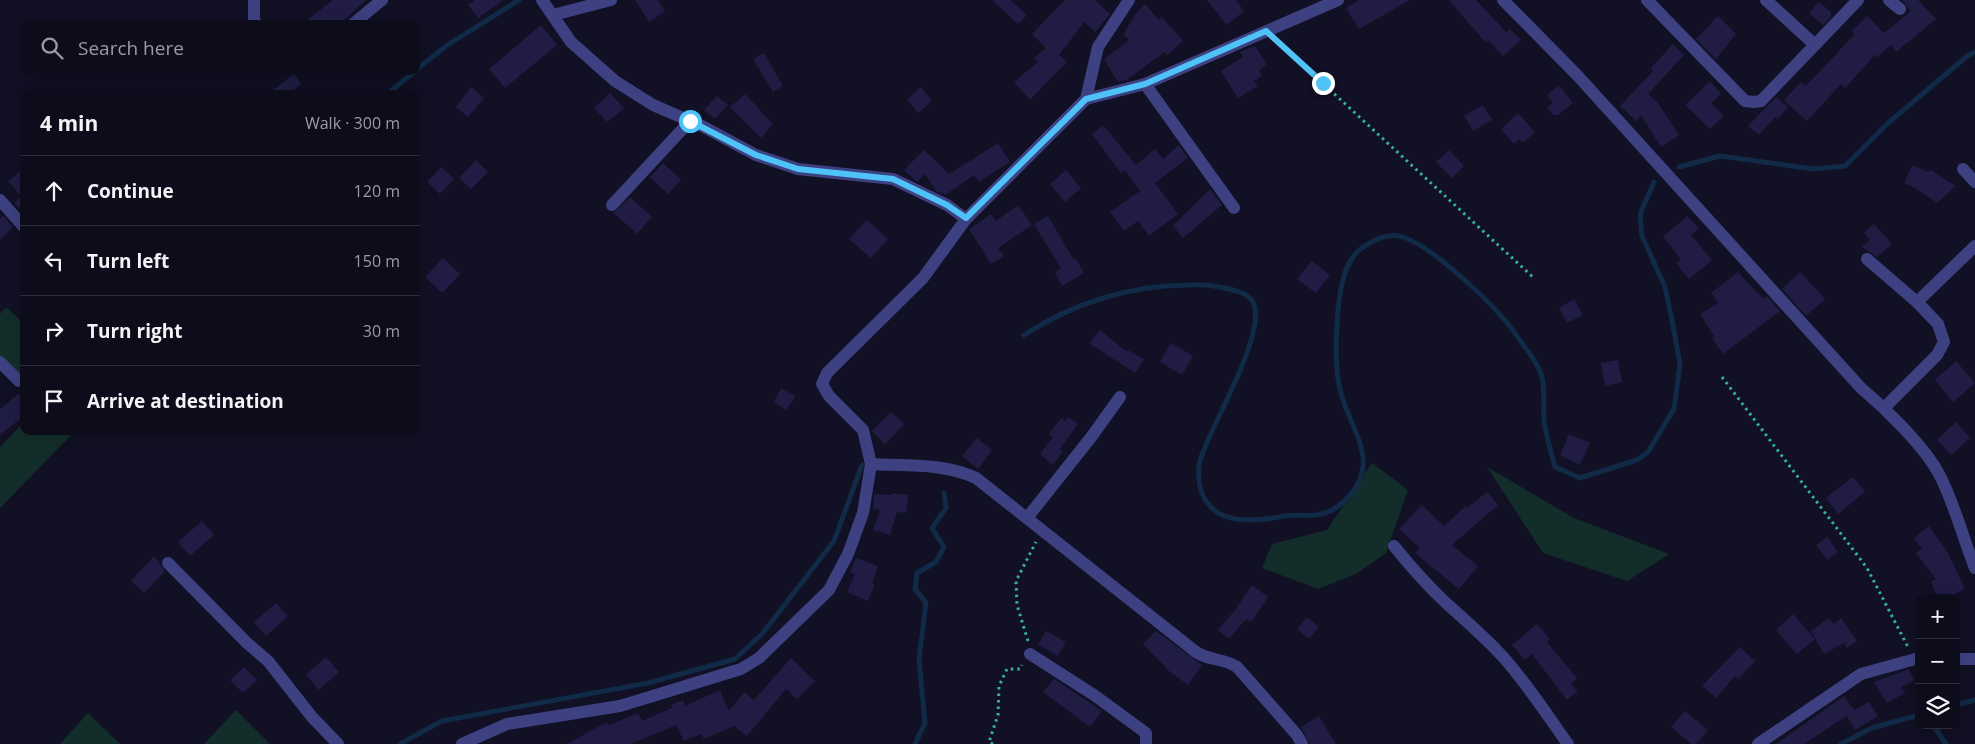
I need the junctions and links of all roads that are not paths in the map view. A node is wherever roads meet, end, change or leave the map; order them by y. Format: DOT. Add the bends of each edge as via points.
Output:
graph roads {
  1 [pos="254,0"];
  2 [pos="382,0"];
  3 [pos="542,0"];
  4 [pos="611,0"];
  5 [pos="1130,0"];
  6 [pos="1338,0"];
  7 [pos="1503,0"];
  8 [pos="1647,0"];
  9 [pos="1766,0"];
  10 [pos="1858,0"];
  11 [pos="1889,0"];
  12 [pos="1900,9"];
  13 [pos="552,15"];
  14 [pos="254,20"];
  15 [pos="359,20"];
  16 [pos="1815,45"];
  17 [pos="1145,84"];
  18 [pos="1086,99"];
  19 [pos="690,121"];
  20 [pos="1962,169"];
  21 [pos="1975,182"];
  22 [pos="0,200"];
  23 [pos="612,205"];
  24 [pos="1234,208"];
  25 [pos="966,218"];
  26 [pos="20,222"];
  27 [pos="1975,246"];
  28 [pos="1867,259"];
  29 [pos="1918,303"];
  30 [pos="0,362"];
  31 [pos="19,381"];
  32 [pos="1120,397"];
  33 [pos="1884,408"];
  34 [pos="871,464"];
  35 [pos="1032,522"];
  36 [pos="1394,546"];
  37 [pos="168,563"];
  38 [pos="1975,568"];
  39 [pos="1030,654"];
  40 [pos="1915,658"];
  41 [pos="1960,659"];
  42 [pos="1975,659"];
  43 [pos="338,744"];
  44 [pos="462,744"];
  45 [pos="1146,744"];
  46 [pos="1302,744"];
  47 [pos="1568,744"];
  48 [pos="1758,744"];
  1 -- 14 [label="street"];
  2 -- 15 [label="street"];
  3 -- 13 [label="street"];
  4 -- 13 [label="street"];
  5 -- 18 [label="street" via="1098,47"];
  6 -- 17 [label="street"];
  7 -- 33 [label="street" via="1577,75 1861,388"];
  8 -- 16 [label="street" via="1745,101 1761,100"];
  9 -- 16 [label="street"];
  10 -- 16 [label="street"];
  11 -- 12 [label="street"];
  13 -- 19 [label="street" via="571,42 615,81 654,105"];
  17 -- 18 [label="street"];
  17 -- 24 [label="street"];
  18 -- 25 [label="street"];
  19 -- 23 [label="street"];
  19 -- 25 [label="street" via="756,155 798,169 893,179 947,205"];
  20 -- 21 [label="street"];
  22 -- 26 [label="street"];
  25 -- 34 [label="street" via="923,278 828,373 822,384 829,396 863,430"];
  27 -- 29 [label="street"];
  28 -- 29 [label="street"];
  29 -- 33 [label="street" via="1938,324 1944,342 1937,355"];
  30 -- 31 [label="street"];
  32 -- 35 [label="street"];
  33 -- 38 [label="street" via="1938,474"];
  34 -- 35 [label="street" via="962,471 976,478"];
  34 -- 44 [label="street" via="863,513 848,554 828,590 759,658 741,670 657,696 620,706 507,724"];
  35 -- 46 [label="street" via="1204,657 1237,667 1298,735"];
  36 -- 47 [label="street" via="1421,578 1503,656"];
  37 -- 43 [label="street" via="268,661"];
  39 -- 45 [label="street" via="1146,733"];
  40 -- 48 [label="street" via="1861,674"];
  41 -- 42 [label="street"];
}
